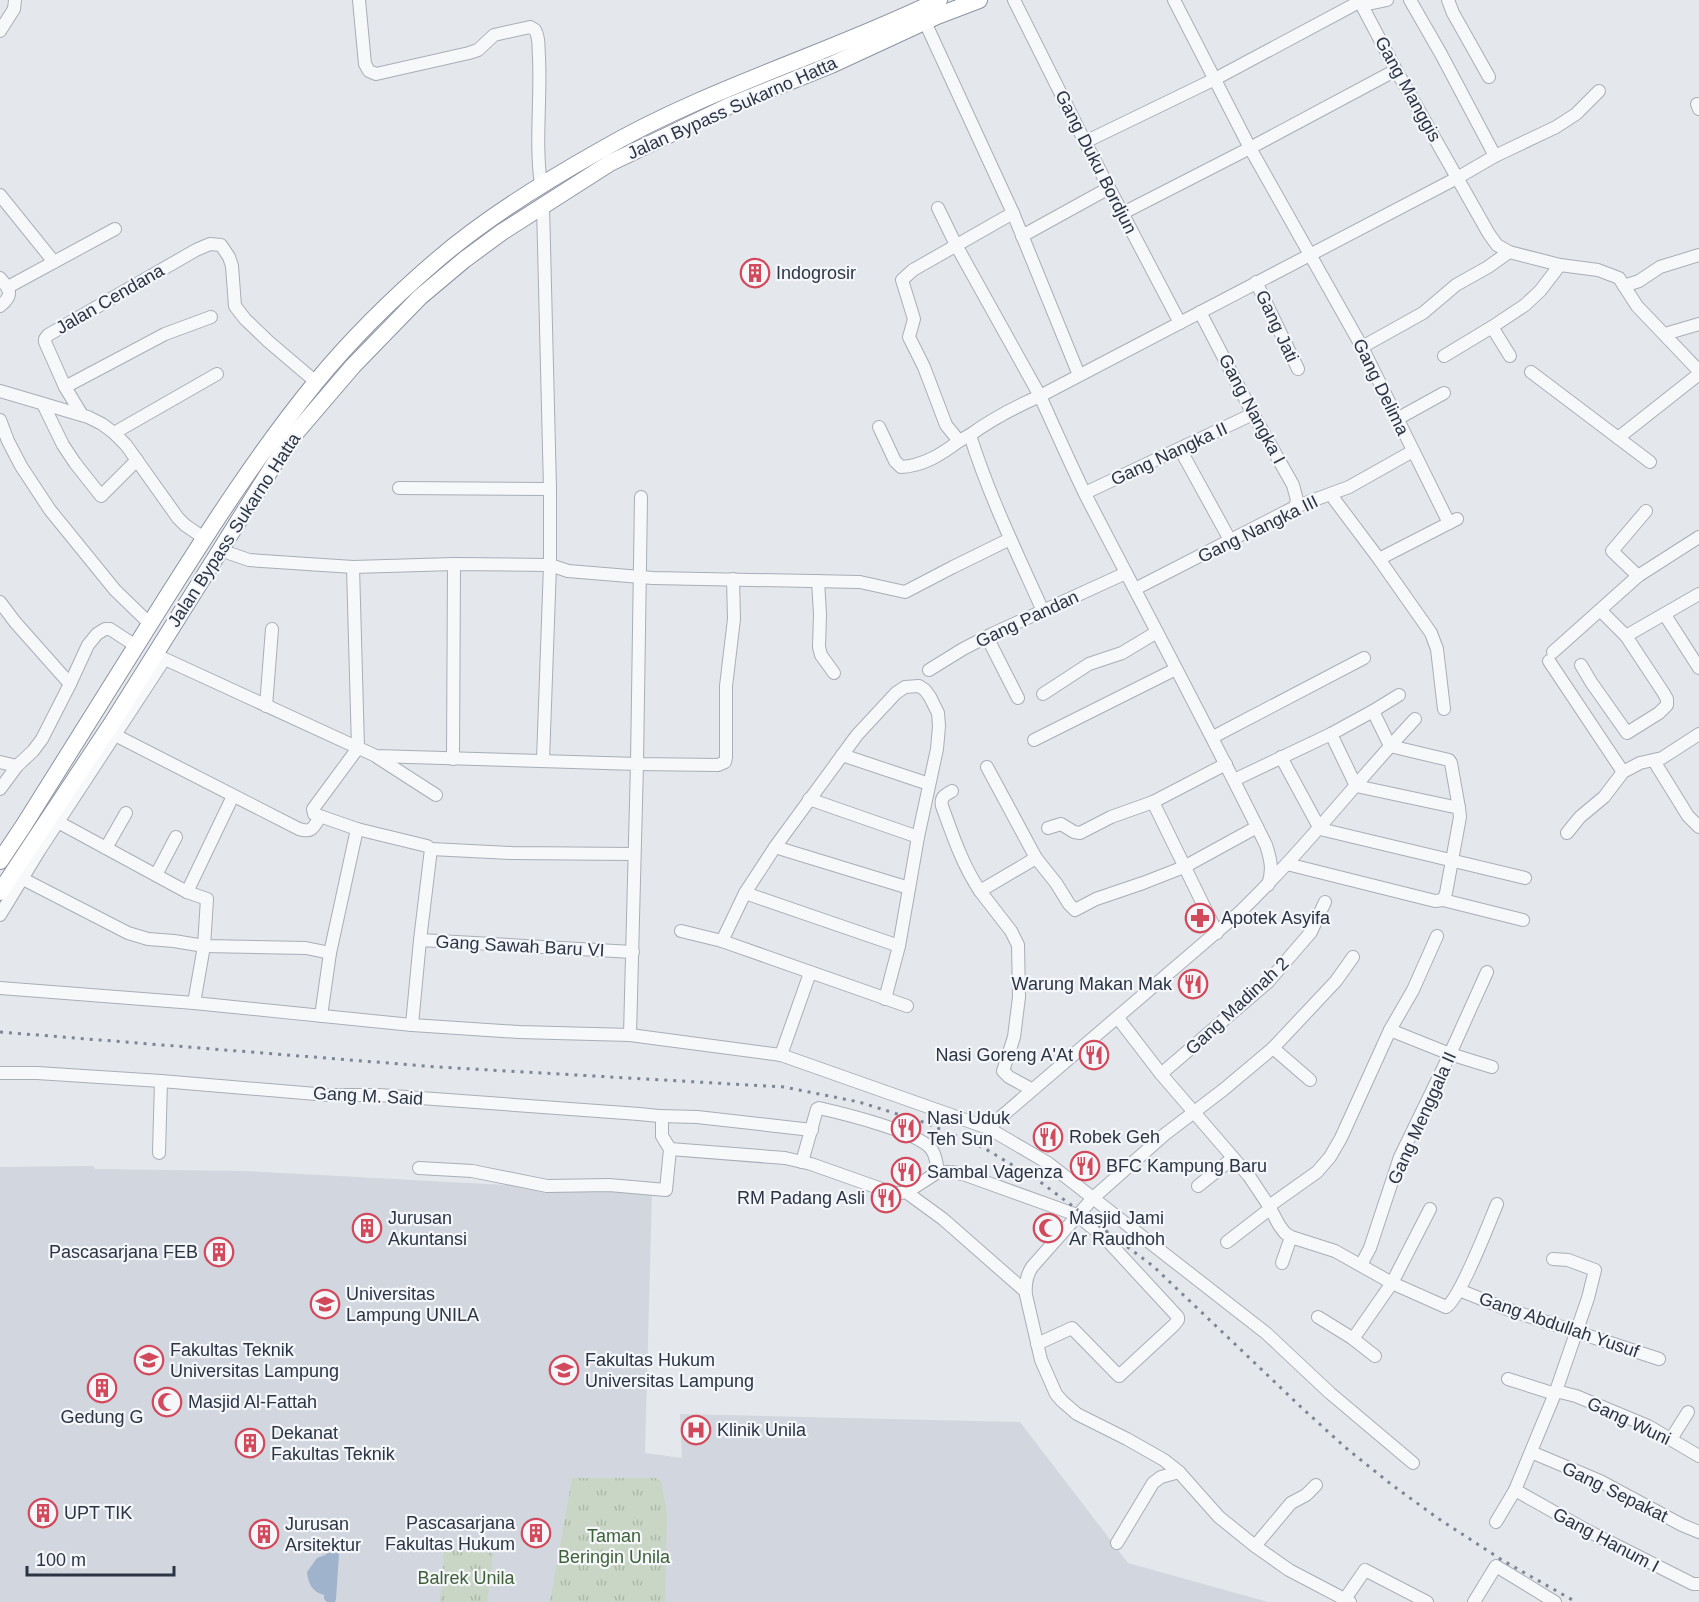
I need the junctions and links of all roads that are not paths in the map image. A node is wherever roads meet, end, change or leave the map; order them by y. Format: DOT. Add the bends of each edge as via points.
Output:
graph roads {
  1 [pos="15,0"];
  2 [pos="359,0"];
  3 [pos="939,0"];
  4 [pos="979,0"];
  5 [pos="1014,0"];
  6 [pos="1174,0"];
  7 [pos="1387,0"];
  8 [pos="1410,0"];
  9 [pos="1448,0"];
  10 [pos="1359,1"];
  11 [pos="925,22"];
  12 [pos="0,31"];
  13 [pos="824,49"];
  14 [pos="801,58"];
  15 [pos="831,65"];
  16 [pos="1396,70"];
  17 [pos="808,74"];
  18 [pos="1489,77"];
  19 [pos="1215,79"];
  20 [pos="1599,90"];
  21 [pos="1085,142"];
  22 [pos="1250,148"];
  23 [pos="1495,156"];
  24 [pos="1457,178"];
  25 [pos="541,185"];
  26 [pos="1109,188"];
  27 [pos="0,195"];
  28 [pos="543,205"];
  29 [pos="938,208"];
  30 [pos="1013,213"];
  31 [pos="1123,213"];
  32 [pos="115,230"];
  33 [pos="1022,236"];
  34 [pos="956,245"];
  35 [pos="1509,252"];
  36 [pos="1311,254"];
  37 [pos="1699,255"];
  38 [pos="54,262"];
  39 [pos="1560,266"];
  40 [pos="1256,282"];
  41 [pos="4,283"];
  42 [pos="1624,286"];
  43 [pos="0,306"];
  44 [pos="1200,312"];
  45 [pos="211,317"];
  46 [pos="1180,323"];
  47 [pos="1699,324"];
  48 [pos="1492,327"];
  49 [pos="1665,334"];
  50 [pos="1362,347"];
  51 [pos="1444,356"];
  52 [pos="1510,356"];
  53 [pos="332,364"];
  54 [pos="1298,369"];
  55 [pos="1531,372"];
  56 [pos="1699,372"];
  57 [pos="217,374"];
  58 [pos="1079,375"];
  59 [pos="345,376"];
  60 [pos="316,382"];
  61 [pos="65,387"];
  62 [pos="0,391"];
  63 [pos="1444,393"];
  64 [pos="1040,396"];
  65 [pos="43,404"];
  66 [pos="1253,414"];
  67 [pos="82,415"];
  68 [pos="1397,419"];
  69 [pos="0,420"];
  70 [pos="879,427"];
  71 [pos="114,433"];
  72 [pos="964,438"];
  73 [pos="1618,438"];
  74 [pos="1180,449"];
  75 [pos="1413,451"];
  76 [pos="137,460"];
  77 [pos="1650,462"];
  78 [pos="399,488"];
  79 [pos="550,489"];
  80 [pos="1085,493"];
  81 [pos="1330,495"];
  82 [pos="641,496"];
  83 [pos="1295,507"];
  84 [pos="1646,511"];
  85 [pos="1699,537"];
  86 [pos="204,538"];
  87 [pos="1010,539"];
  88 [pos="1230,540"];
  89 [pos="220,550"];
  90 [pos="1379,559"];
  91 [pos="454,564"];
  92 [pos="550,565"];
  93 [pos="353,567"];
  94 [pos="1126,573"];
  95 [pos="640,576"];
  96 [pos="1638,576"];
  97 [pos="733,579"];
  98 [pos="818,581"];
  99 [pos="1135,589"];
  100 [pos="1699,594"];
  101 [pos="0,602"];
  102 [pos="1043,611"];
  103 [pos="1603,613"];
  104 [pos="1665,615"];
  105 [pos="150,624"];
  106 [pos="272,629"];
  107 [pos="1157,632"];
  108 [pos="1626,636"];
  109 [pos="987,637"];
  110 [pos="136,646"];
  111 [pos="159,657"];
  112 [pos="1364,658"];
  113 [pos="1581,665"];
  114 [pos="1699,668"];
  115 [pos="1176,669"];
  116 [pos="929,670"];
  117 [pos="834,673"];
  118 [pos="70,684"];
  119 [pos="1043,694"];
  120 [pos="1399,695"];
  121 [pos="1018,698"];
  122 [pos="266,706"];
  123 [pos="1444,709"];
  124 [pos="1373,711"];
  125 [pos="1415,719"];
  126 [pos="1331,734"];
  127 [pos="1699,734"];
  128 [pos="115,735"];
  129 [pos="1213,737"];
  130 [pos="1034,740"];
  131 [pos="1390,746"];
  132 [pos="358,748"];
  133 [pos="842,755"];
  134 [pos="376,756"];
  135 [pos="1281,757"];
  136 [pos="453,759"];
  137 [pos="543,760"];
  138 [pos="1654,761"];
  139 [pos="0,762"];
  140 [pos="637,764"];
  141 [pos="1226,764"];
  142 [pos="17,766"];
  143 [pos="987,767"];
  144 [pos="1623,772"];
  145 [pos="1234,780"];
  146 [pos="929,784"];
  147 [pos="1356,786"];
  148 [pos="0,789"];
  149 [pos="952,791"];
  150 [pos="436,795"];
  151 [pos="233,796"];
  152 [pos="809,799"];
  153 [pos="1153,802"];
  154 [pos="1459,808"];
  155 [pos="126,813"];
  156 [pos="320,817"];
  157 [pos="58,822"];
  158 [pos="1257,827"];
  159 [pos="1699,827"];
  160 [pos="1048,828"];
  161 [pos="1320,828"];
  162 [pos="357,829"];
  163 [pos="1567,833"];
  164 [pos="176,837"];
  165 [pos="918,837"];
  166 [pos="775,847"];
  167 [pos="106,848"];
  168 [pos="431,849"];
  169 [pos="634,854"];
  170 [pos="1036,858"];
  171 [pos="0,861"];
  172 [pos="1452,861"];
  173 [pos="1287,864"];
  174 [pos="1184,867"];
  175 [pos="156,875"];
  176 [pos="1525,878"];
  177 [pos="22,879"];
  178 [pos="1268,885"];
  179 [pos="909,888"];
  180 [pos="980,891"];
  181 [pos="0,892"];
  182 [pos="187,892"];
  183 [pos="745,893"];
  184 [pos="1443,900"];
  185 [pos="1325,902"];
  186 [pos="0,915"];
  187 [pos="1522,920"];
  188 [pos="681,931"];
  189 [pos="1217,933"];
  190 [pos="1437,936"];
  191 [pos="420,940"];
  192 [pos="722,941"];
  193 [pos="204,946"];
  194 [pos="899,946"];
  195 [pos="330,952"];
  196 [pos="633,952"];
  197 [pos="1353,957"];
  198 [pos="1487,972"];
  199 [pos="810,973"];
  200 [pos="0,988"];
  201 [pos="885,999"];
  202 [pos="194,1003"];
  203 [pos="907,1006"];
  204 [pos="321,1016"];
  205 [pos="1118,1018"];
  206 [pos="412,1025"];
  207 [pos="1390,1030"];
  208 [pos="630,1035"];
  209 [pos="1273,1048"];
  210 [pos="1450,1054"];
  211 [pos="781,1055"];
  212 [pos="1492,1067"];
  213 [pos="0,1073"];
  214 [pos="1161,1074"];
  215 [pos="1310,1080"];
  216 [pos="161,1081"];
  217 [pos="1031,1089"];
  218 [pos="1193,1112"];
  219 [pos="659,1116"];
  220 [pos="987,1128"];
  221 [pos="812,1130"];
  222 [pos="670,1149"];
  223 [pos="159,1154"];
  224 [pos="1233,1158"];
  225 [pos="802,1162"];
  226 [pos="419,1168"];
  227 [pos="938,1172"];
  228 [pos="1198,1186"];
  229 [pos="906,1192"];
  230 [pos="1093,1198"];
  231 [pos="1497,1204"];
  232 [pos="1270,1207"];
  233 [pos="1430,1209"];
  234 [pos="1077,1215"];
  235 [pos="1291,1237"];
  236 [pos="1227,1242"];
  237 [pos="1553,1259"];
  238 [pos="1282,1263"];
  239 [pos="1361,1265"];
  240 [pos="1392,1283"];
  241 [pos="1459,1290"];
  242 [pos="1025,1292"];
  243 [pos="1318,1317"];
  244 [pos="1575,1333"];
  245 [pos="1352,1338"];
  246 [pos="1037,1344"];
  247 [pos="1375,1356"];
  248 [pos="1659,1359"];
  249 [pos="1508,1379"];
  250 [pos="1556,1392"];
  251 [pos="1688,1412"];
  252 [pos="1671,1439"];
  253 [pos="1531,1452"];
  254 [pos="1699,1456"];
  255 [pos="1413,1463"];
  256 [pos="1179,1472"];
  257 [pos="1316,1485"];
  258 [pos="1515,1490"];
  259 [pos="1496,1522"];
  260 [pos="1699,1532"];
  261 [pos="1117,1543"];
  262 [pos="1255,1546"];
  263 [pos="1699,1584"];
  264 [pos="1347,1601"];
  265 [pos="1427,1602"];
  266 [pos="1474,1602"];
  267 [pos="1555,1602"];
  1 -- 12 [label="street" via="14,9"];
  2 -- 25 [label="street" via="365,64 376,74 469,53 494,35 530,27 535,30 540,80"];
  3 -- 13 [label="highway, Jalan Bypass Sukarno Hatta"];
  4 -- 11 [label="highway, Jalan Bypass Sukarno Hatta"];
  5 -- 21 [label="street, Gang Duku Bordjun"];
  6 -- 19 [label="street, Gang Delima"];
  7 -- 10 [label="street" via="1368,4"];
  8 -- 23 [label="street"];
  9 -- 18 [label="street"];
  10 -- 16 [label="street, Gang Manggis"];
  10 -- 19 [label="street"];
  11 -- 15 [label="highway, Jalan Bypass Sukarno Hatta"];
  11 -- 30 [label="street"];
  13 -- 14 [label="highway, Jalan Bypass Sukarno Hatta"];
  13 -- 15 [label="highway"];
  14 -- 17 [label="highway"];
  14 -- 25 [label="highway, Jalan Bypass Sukarno Hatta" via="647,125"];
  15 -- 17 [label="highway, Jalan Bypass Sukarno Hatta"];
  16 -- 22 [label="street"];
  16 -- 24 [label="street, Gang Manggis"];
  17 -- 28 [label="highway, Jalan Bypass Sukarno Hatta" via="652,141"];
  19 -- 21 [label="street"];
  19 -- 22 [label="street, Gang Delima"];
  20 -- 23 [label="street" via="1576,114 1556,127"];
  21 -- 26 [label="street, Gang Duku Bordjun"];
  22 -- 31 [label="street"];
  22 -- 36 [label="street, Gang Delima"];
  23 -- 24 [label="street"];
  24 -- 35 [label="street, Gang Manggis" via="1493,241"];
  24 -- 36 [label="street"];
  25 -- 53 [label="highway, Jalan Bypass Sukarno Hatta" via="436,260"];
  26 -- 31 [label="street, Gang Duku Bordjun"];
  26 -- 33 [label="street"];
  27 -- 38 [label="street"];
  28 -- 59 [label="highway, Jalan Bypass Sukarno Hatta" via="464,260 420,297"];
  28 -- 79 [label="street"];
  29 -- 34 [label="street"];
  30 -- 33 [label="street"];
  30 -- 34 [label="street"];
  31 -- 46 [label="street, Gang Duku Bordjun"];
  32 -- 38 [label="street"];
  33 -- 58 [label="street"];
  34 -- 64 [label="street"];
  34 -- 72 [label="street" via="913,270 902,283 914,319 910,339 946,425"];
  35 -- 39 [label="street"];
  35 -- 50 [label="street" via="1456,285 1422,313"];
  36 -- 40 [label="street"];
  36 -- 50 [label="street, Gang Delima"];
  37 -- 42 [label="street" via="1660,267"];
  38 -- 41 [label="street"];
  39 -- 42 [label="street" via="1598,270 1619,278"];
  39 -- 48 [label="street" via="1534,298"];
  40 -- 44 [label="street"];
  40 -- 54 [label="street, Gang Jati"];
  41 -- 43 [label="street" via="10,294"];
  42 -- 49 [label="street" via="1637,306"];
  44 -- 46 [label="street"];
  44 -- 66 [label="street, Gang Nangka I"];
  45 -- 61 [label="street" via="165,334"];
  46 -- 58 [label="street"];
  47 -- 49 [label="street"];
  48 -- 51 [label="street"];
  48 -- 52 [label="street"];
  49 -- 56 [label="street"];
  50 -- 68 [label="street, Gang Delima"];
  53 -- 59 [label="highway"];
  53 -- 60 [label="highway, Jalan Bypass Sukarno Hatta"];
  55 -- 73 [label="street"];
  56 -- 73 [label="street"];
  57 -- 71 [label="street"];
  58 -- 64 [label="street"];
  59 -- 89 [label="highway, Jalan Bypass Sukarno Hatta" via="288,442"];
  60 -- 61 [label="street, Jalan Cendana" via="245,319 236,306 230,257 221,245 210,244 48,335 45,342"];
  60 -- 86 [label="highway, Jalan Bypass Sukarno Hatta" via="262,452"];
  61 -- 67 [label="street, Jalan Cendana"];
  62 -- 65 [label="street"];
  63 -- 68 [label="street"];
  64 -- 72 [label="street"];
  64 -- 80 [label="street"];
  65 -- 67 [label="street"];
  65 -- 76 [label="street" via="63,445 101,496"];
  66 -- 74 [label="street, Gang Nangka II"];
  66 -- 83 [label="street, Gang Nangka I" via="1293,485"];
  67 -- 71 [label="street"];
  68 -- 75 [label="street, Gang Delima"];
  69 -- 105 [label="street" via="21,466 50,510 115,590"];
  70 -- 72 [label="street" via="901,467 931,459"];
  71 -- 76 [label="street"];
  72 -- 87 [label="street" via="979,463"];
  73 -- 77 [label="street"];
  74 -- 80 [label="street, Gang Nangka II"];
  74 -- 88 [label="street"];
  75 -- 81 [label="street, Gang Nangka III"];
  75 -- 90 [label="street, Gang Delima" via="1453,521"];
  76 -- 86 [label="street" via="184,525"];
  78 -- 79 [label="street"];
  79 -- 92 [label="street"];
  80 -- 94 [label="street"];
  81 -- 83 [label="street, Gang Nangka III"];
  81 -- 90 [label="street"];
  82 -- 95 [label="street"];
  83 -- 88 [label="street, Gang Nangka III"];
  84 -- 96 [label="street" via="1612,551"];
  85 -- 96 [label="street"];
  86 -- 105 [label="highway, Jalan Bypass Sukarno Hatta"];
  87 -- 98 [label="street" via="905,592 860,582"];
  87 -- 102 [label="street"];
  88 -- 99 [label="street, Gang Nangka III"];
  89 -- 93 [label="street" via="249,560"];
  89 -- 111 [label="highway, Jalan Bypass Sukarno Hatta"];
  90 -- 123 [label="street" via="1431,633 1437,649"];
  91 -- 92 [label="street"];
  91 -- 93 [label="street"];
  91 -- 136 [label="street"];
  92 -- 95 [label="street" via="568,572"];
  92 -- 137 [label="street"];
  93 -- 132 [label="street"];
  94 -- 99 [label="street"];
  94 -- 102 [label="street, Gang Pandan"];
  95 -- 97 [label="street"];
  95 -- 140 [label="street"];
  96 -- 144 [label="street" via="1551,656"];
  97 -- 98 [label="street"];
  97 -- 140 [label="street" via="725,762"];
  98 -- 117 [label="street" via="819,647"];
  99 -- 107 [label="street"];
  100 -- 104 [label="street"];
  101 -- 118 [label="street"];
  102 -- 109 [label="street, Gang Pandan"];
  103 -- 108 [label="street"];
  104 -- 108 [label="street"];
  104 -- 114 [label="street"];
  105 -- 110 [label="highway, Jalan Bypass Sukarno Hatta"];
  106 -- 122 [label="street"];
  107 -- 115 [label="street"];
  107 -- 119 [label="street" via="1122,653 1089,664"];
  108 -- 113 [label="street" via="1667,699 1659,713 1627,733"];
  109 -- 116 [label="street, Gang Pandan"];
  109 -- 121 [label="street"];
  110 -- 118 [label="street" via="111,630 100,631 88,645"];
  110 -- 171 [label="highway, Jalan Bypass Sukarno Hatta"];
  111 -- 122 [label="street"];
  111 -- 128 [label="street"];
  111 -- 181 [label="highway, Jalan Bypass Sukarno Hatta"];
  112 -- 129 [label="street"];
  115 -- 129 [label="street"];
  115 -- 130 [label="street"];
  118 -- 142 [label="street" via="42,739"];
  120 -- 124 [label="street"];
  122 -- 132 [label="street"];
  124 -- 126 [label="street"];
  124 -- 131 [label="street"];
  125 -- 131 [label="street"];
  126 -- 135 [label="street"];
  126 -- 147 [label="street"];
  127 -- 138 [label="street"];
  128 -- 151 [label="street"];
  128 -- 157 [label="street"];
  129 -- 141 [label="street"];
  131 -- 147 [label="street"];
  131 -- 154 [label="street" via="1449,760"];
  132 -- 134 [label="street"];
  132 -- 156 [label="street" via="313,809"];
  133 -- 146 [label="street"];
  133 -- 146 [label="street" via="896,693 905,687 919,687 925,690 938,713 937,749"];
  133 -- 152 [label="street"];
  134 -- 136 [label="street"];
  134 -- 150 [label="street"];
  135 -- 145 [label="street"];
  135 -- 161 [label="street"];
  136 -- 137 [label="street"];
  137 -- 140 [label="street"];
  138 -- 144 [label="street"];
  138 -- 159 [label="street"];
  139 -- 142 [label="street"];
  140 -- 169 [label="street"];
  141 -- 145 [label="street"];
  141 -- 153 [label="street"];
  142 -- 148 [label="street"];
  143 -- 170 [label="street"];
  144 -- 163 [label="street" via="1604,798"];
  145 -- 158 [label="street"];
  146 -- 165 [label="street"];
  147 -- 154 [label="street"];
  147 -- 161 [label="street"];
  149 -- 180 [label="street" via="943,797 942,806 962,860"];
  151 -- 156 [label="street" via="306,831"];
  151 -- 182 [label="street"];
  152 -- 165 [label="street"];
  152 -- 166 [label="street"];
  153 -- 160 [label="street" via="1080,833 1061,824"];
  153 -- 174 [label="street"];
  154 -- 172 [label="street"];
  155 -- 167 [label="street"];
  156 -- 162 [label="street"];
  157 -- 167 [label="street"];
  157 -- 177 [label="street"];
  158 -- 174 [label="street"];
  158 -- 178 [label="street" via="1272,863"];
  161 -- 172 [label="street"];
  161 -- 173 [label="street"];
  162 -- 168 [label="street"];
  162 -- 195 [label="street"];
  164 -- 175 [label="street"];
  165 -- 179 [label="street"];
  166 -- 179 [label="street"];
  166 -- 183 [label="street"];
  167 -- 175 [label="street"];
  168 -- 169 [label="street" via="512,854"];
  168 -- 191 [label="street"];
  169 -- 196 [label="street"];
  170 -- 174 [label="street" via="1075,909"];
  170 -- 180 [label="street"];
  172 -- 176 [label="street"];
  172 -- 184 [label="street"];
  173 -- 178 [label="street"];
  173 -- 184 [label="street"];
  174 -- 189 [label="street"];
  175 -- 182 [label="street"];
  177 -- 186 [label="street"];
  177 -- 193 [label="street" via="128,933"];
  178 -- 189 [label="street"];
  179 -- 194 [label="street"];
  180 -- 217 [label="street" via="1018,945 1019,997 1014,1037 1004,1071"];
  182 -- 193 [label="street" via="207,899"];
  183 -- 192 [label="street"];
  183 -- 194 [label="street"];
  184 -- 187 [label="street"];
  185 -- 214 [label="street, Gang Madinah 2" via="1311,932 1268,982"];
  188 -- 192 [label="street"];
  189 -- 205 [label="street"];
  190 -- 207 [label="street"];
  191 -- 196 [label="street, Gang Sawah Baru VI"];
  191 -- 206 [label="street, Gang Sawah Baru VI"];
  192 -- 199 [label="street"];
  193 -- 195 [label="street"];
  193 -- 202 [label="street"];
  194 -- 201 [label="street"];
  195 -- 204 [label="street"];
  196 -- 208 [label="street"];
  197 -- 209 [label="street" via="1336,981"];
  198 -- 210 [label="street, Gang Menggala II"];
  199 -- 201 [label="street"];
  199 -- 211 [label="street"];
  200 -- 202 [label="street"];
  201 -- 203 [label="street"];
  202 -- 204 [label="street"];
  204 -- 206 [label="street"];
  205 -- 214 [label="street"];
  205 -- 217 [label="street"];
  206 -- 208 [label="street"];
  207 -- 210 [label="street"];
  207 -- 232 [label="street" via="1330,1157 1317,1172"];
  208 -- 211 [label="street"];
  209 -- 215 [label="street"];
  209 -- 218 [label="street"];
  210 -- 212 [label="street"];
  210 -- 239 [label="street, Gang Menggala II" via="1400,1157"];
  211 -- 220 [label="street"];
  213 -- 216 [label="street, Gang M. Said"];
  214 -- 218 [label="street"];
  216 -- 219 [label="street, Gang M. Said"];
  216 -- 223 [label="street"];
  217 -- 220 [label="street"];
  218 -- 224 [label="street"];
  218 -- 230 [label="street"];
  219 -- 221 [label="street, Gang M. Said"];
  219 -- 222 [label="street" via="662,1136"];
  220 -- 230 [label="street" via="1048,1163"];
  221 -- 225 [label="street"];
  221 -- 227 [label="street" via="817,1108 869,1120 928,1146 933,1150"];
  222 -- 225 [label="street"];
  222 -- 226 [label="street" via="666,1190 609,1185 547,1186 472,1171"];
  224 -- 228 [label="street"];
  224 -- 232 [label="street"];
  225 -- 229 [label="street" via="893,1193"];
  227 -- 229 [label="street"];
  227 -- 234 [label="street" via="963,1174"];
  229 -- 242 [label="street" via="943,1219"];
  230 -- 234 [label="street"];
  230 -- 255 [label="street" via="1266,1333"];
  231 -- 241 [label="street"];
  232 -- 235 [label="street"];
  232 -- 236 [label="street"];
  233 -- 240 [label="street"];
  234 -- 242 [label="street" via="1032,1267"];
  234 -- 246 [label="street" via="1122,1256 1178,1320 1119,1376 1072,1328"];
  235 -- 238 [label="street"];
  235 -- 239 [label="street" via="1335,1251"];
  237 -- 244 [label="street" via="1595,1270"];
  239 -- 240 [label="street"];
  240 -- 241 [label="street" via="1444,1307"];
  240 -- 245 [label="street"];
  241 -- 244 [label="street, Gang Abdullah Yusuf"];
  242 -- 246 [label="street"];
  243 -- 245 [label="street"];
  244 -- 248 [label="street, Gang Abdullah Yusuf"];
  244 -- 250 [label="street"];
  245 -- 247 [label="street"];
  246 -- 256 [label="street" via="1062,1401 1077,1414 1136,1444"];
  249 -- 250 [label="street, Gang Wuni"];
  250 -- 252 [label="street, Gang Wuni" via="1611,1410"];
  250 -- 253 [label="street"];
  251 -- 252 [label="street"];
  252 -- 254 [label="street, Gang Wuni"];
  253 -- 258 [label="street"];
  253 -- 260 [label="street, Gang Sepakat" via="1600,1481"];
  256 -- 261 [label="street" via="1153,1483"];
  256 -- 262 [label="street"];
  257 -- 262 [label="street" via="1291,1503"];
  258 -- 259 [label="street"];
  258 -- 263 [label="street, Gang Hanum I" via="1588,1531"];
  262 -- 264 [label="street" via="1289,1570"];
  264 -- 265 [label="street" via="1365,1570"];
  266 -- 267 [label="street" via="1496,1566"];
}
